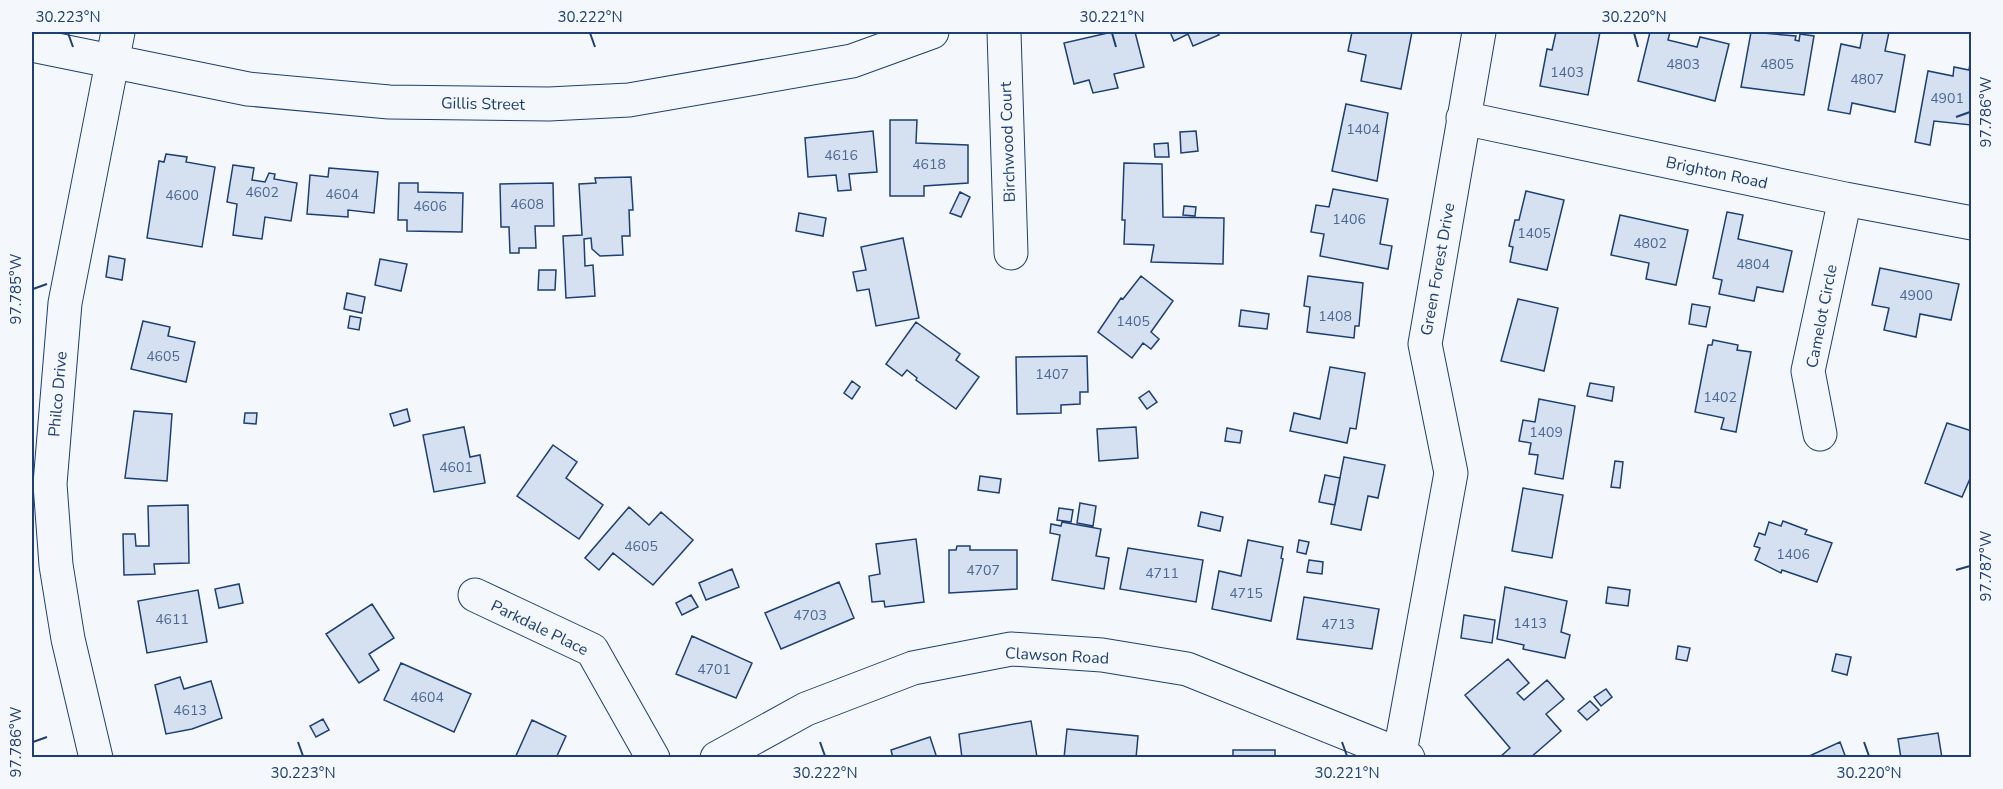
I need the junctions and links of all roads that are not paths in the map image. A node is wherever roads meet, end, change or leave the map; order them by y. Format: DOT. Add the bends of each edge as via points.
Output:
graph roads {
  1 [pos="932,32"];
  2 [pos="1004,32"];
  3 [pos="1479,32"];
  4 [pos="32,45"];
  5 [pos="115,46"];
  6 [pos="1463,118"];
  7 [pos="1845,199"];
  8 [pos="1971,223"];
  9 [pos="1011,253"];
  10 [pos="1820,434"];
  11 [pos="41,483"];
  12 [pos="475,596"];
  13 [pos="1403,756"];
  14 [pos="96,758"];
  15 [pos="653,758"];
  16 [pos="717,758"];
  1 -- 5 [label="street, Gillis Street" via="852,61 629,100 549,104 389,102 260,90"];
  2 -- 9 [label="street, Birchwood Court"];
  3 -- 6 [label="street, Green Forest Drive"];
  4 -- 5 [label="street, Gillis Street"];
  5 -- 11 [label="street, Philco Drive" via="64,303"];
  6 -- 7 [label="street, Brighton Road"];
  6 -- 13 [label="street, Green Forest Drive" via="1425,344 1451,473"];
  7 -- 8 [label="street, Brighton Road"];
  7 -- 10 [label="street, Camelot Circle" via="1808,371"];
  11 -- 14 [label="street, Philco Drive" via="68,639"];
  12 -- 15 [label="street, Parkdale Place" via="592,650"];
  13 -- 16 [label="street, Clawson Road" via="1187,669 1102,655 1011,649 913,668 806,709"];
}
